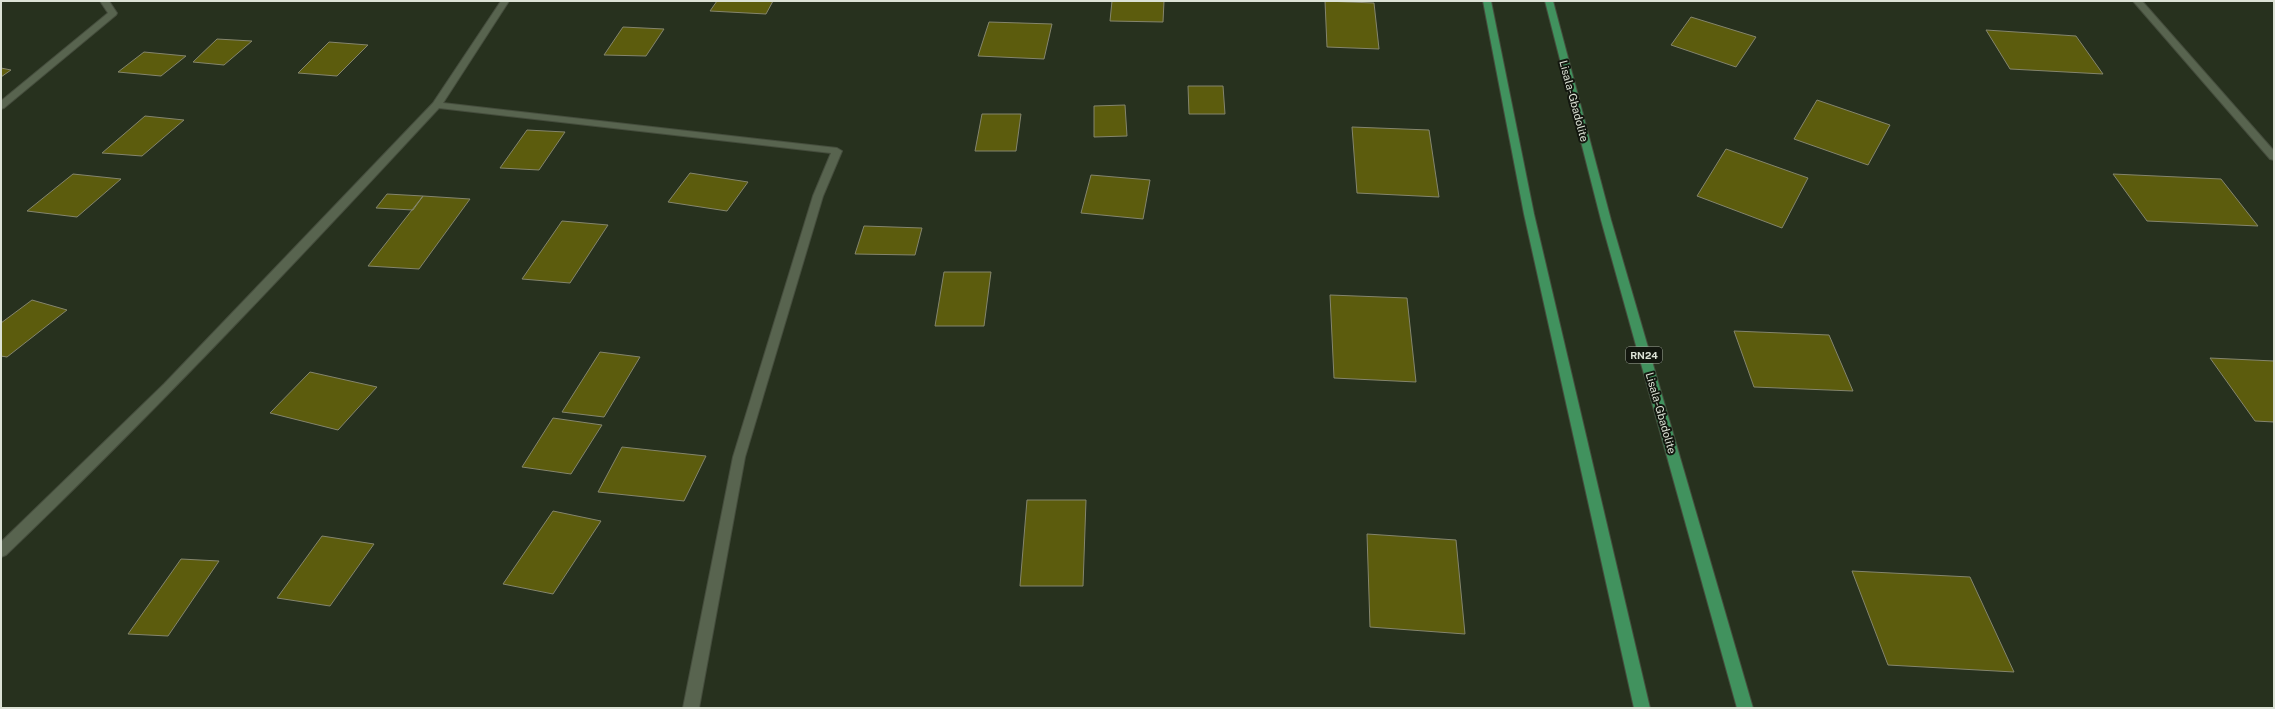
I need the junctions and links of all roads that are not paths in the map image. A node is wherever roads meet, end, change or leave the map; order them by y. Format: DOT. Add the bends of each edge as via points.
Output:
graph roads {
  1 [pos="104,1"];
  2 [pos="505,1"];
  3 [pos="1487,1"];
  4 [pos="1548,1"];
  5 [pos="2137,1"];
  6 [pos="437,105"];
  7 [pos="1,106"];
  8 [pos="2274,157"];
  9 [pos="1,551"];
  10 [pos="691,708"];
  11 [pos="1642,708"];
  12 [pos="1745,708"];
  1 -- 7 [label="street" via="113,13"];
  2 -- 6 [label="street"];
  3 -- 11 [label="main road" via="1529,214"];
  4 -- 12 [label="main road, Lisala-Gbadolite / RN24" via="1606,220"];
  5 -- 8 [label="street"];
  6 -- 9 [label="street" via="268,286"];
  6 -- 10 [label="street" via="837,151 818,196 739,457"];
}
